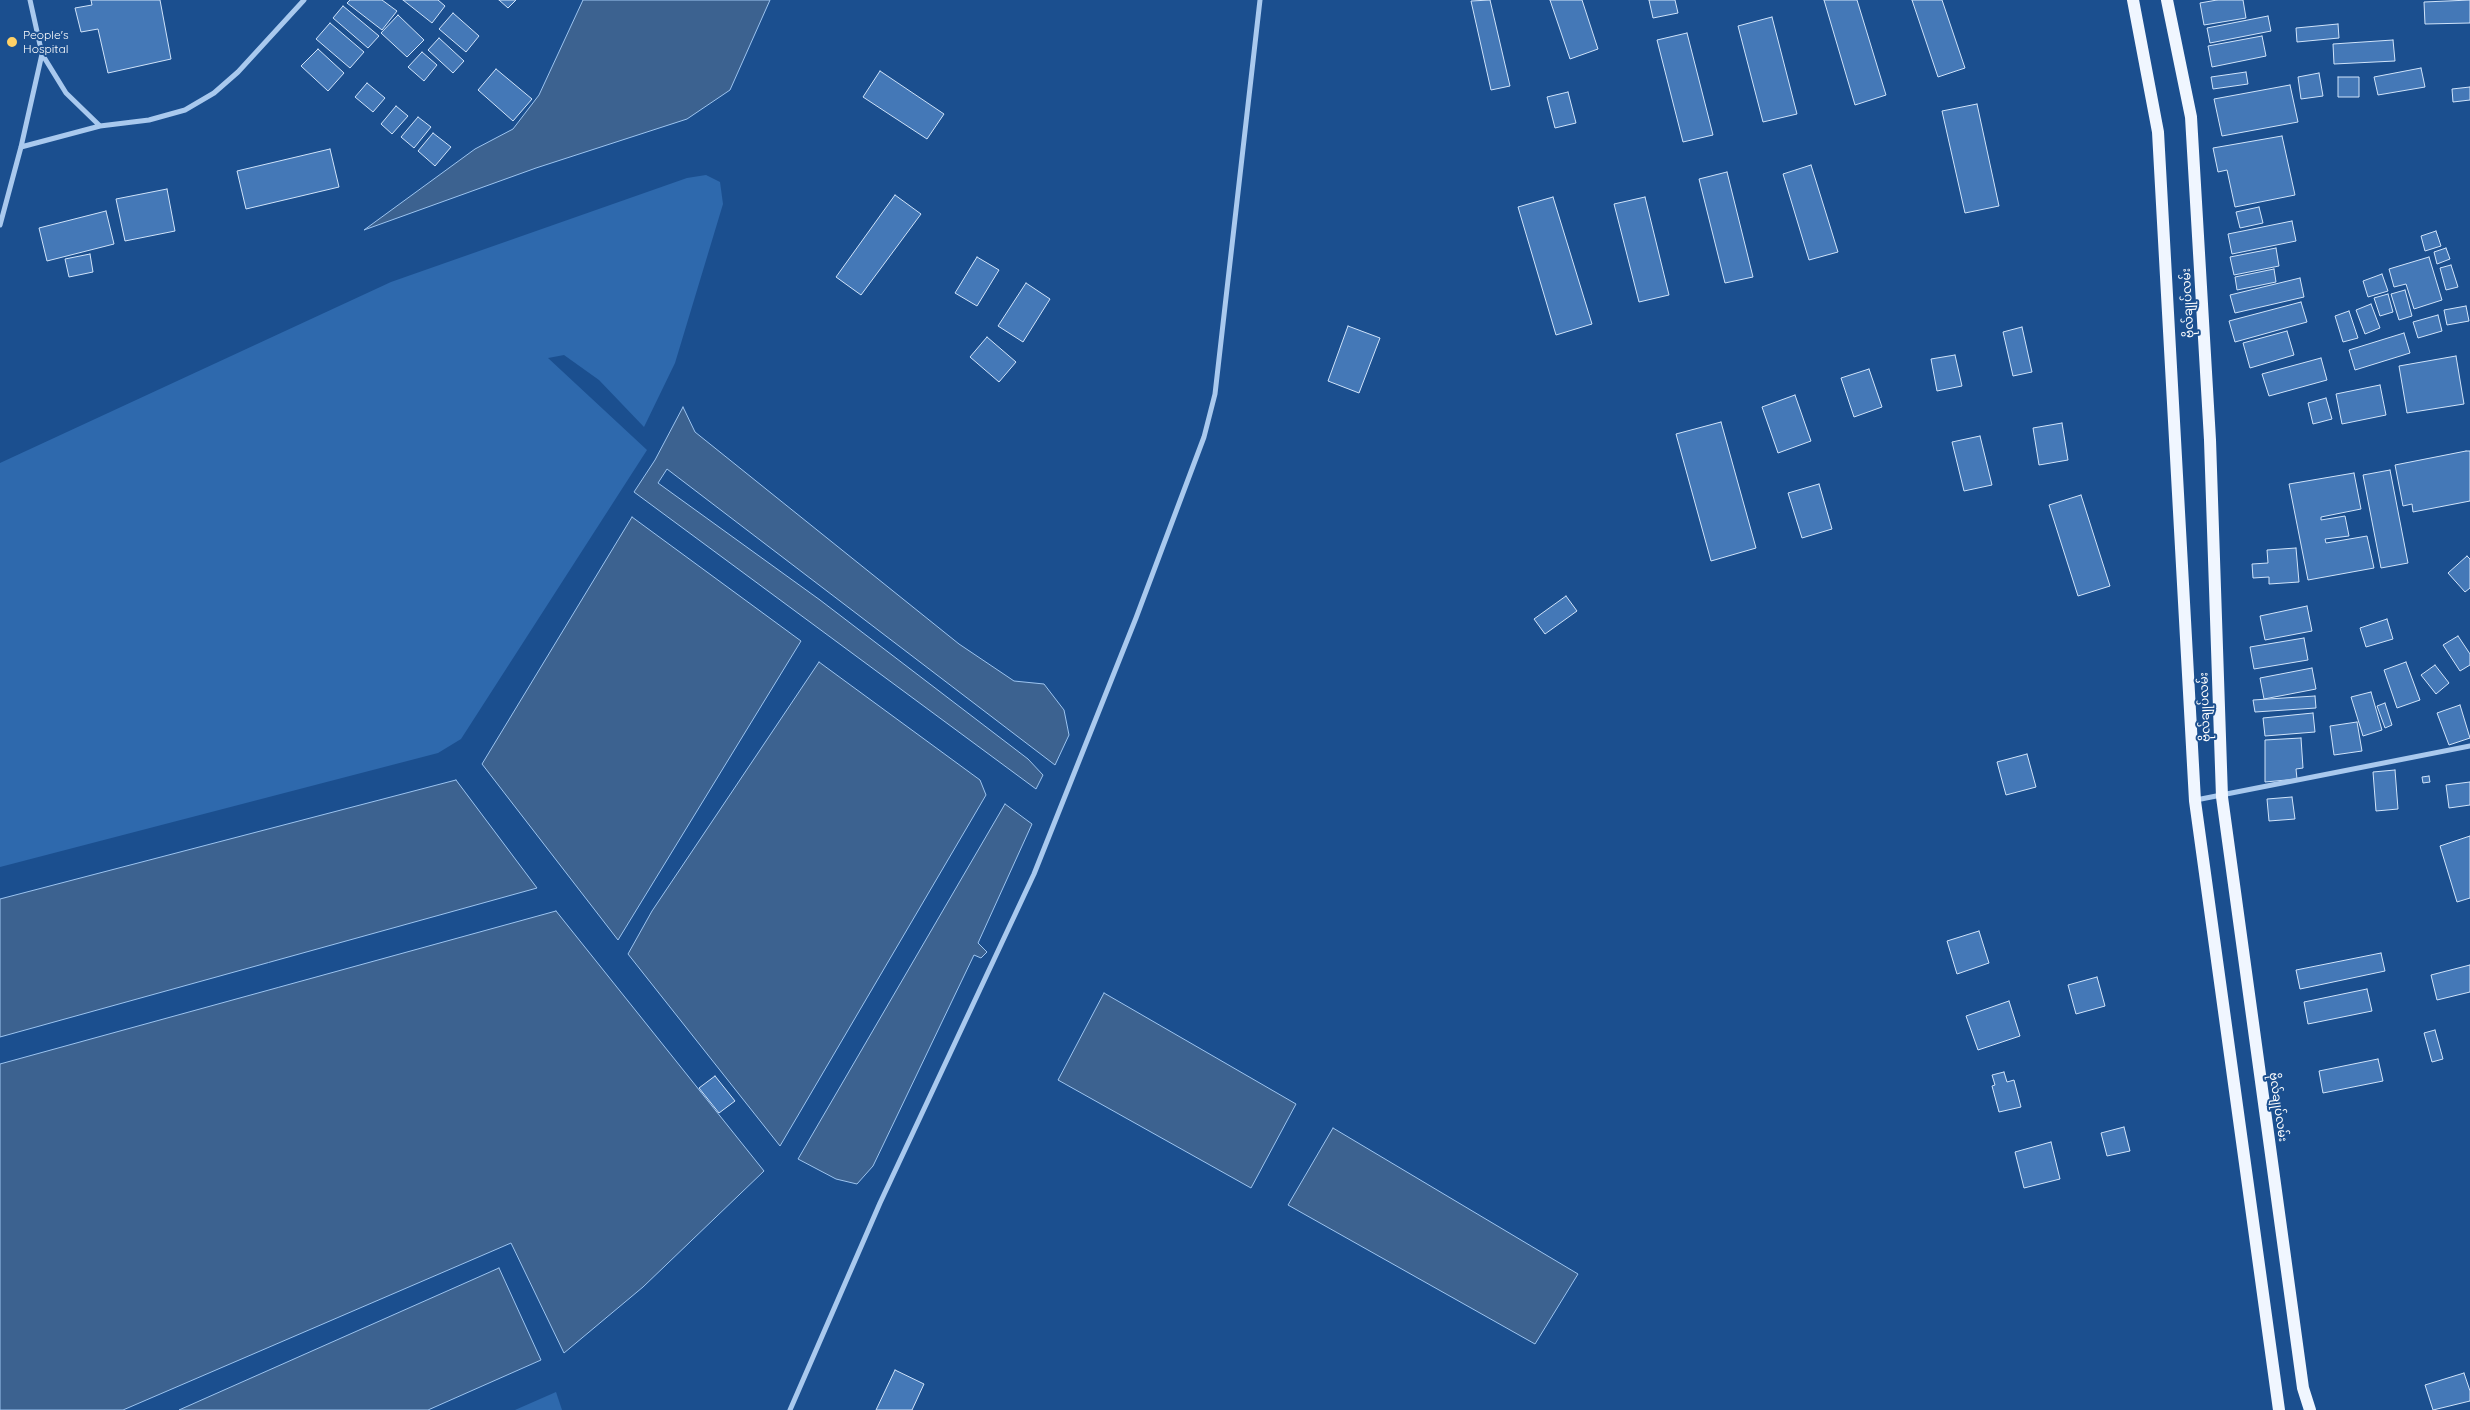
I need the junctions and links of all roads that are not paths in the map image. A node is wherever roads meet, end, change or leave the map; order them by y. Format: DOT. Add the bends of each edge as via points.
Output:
graph roads {
  1 [pos="30,0"];
  2 [pos="304,0"];
  3 [pos="1260,0"];
  4 [pos="2133,0"];
  5 [pos="2166,0"];
  6 [pos="42,54"];
  7 [pos="100,126"];
  8 [pos="21,147"];
  9 [pos="0,224"];
  10 [pos="2470,746"];
  11 [pos="2222,797"];
  12 [pos="2195,800"];
  13 [pos="790,1410"];
  14 [pos="2279,1410"];
  15 [pos="2310,1410"];
  1 -- 6 [label="street"];
  2 -- 7 [label="street" via="238,72 214,93 185,110 149,120"];
  3 -- 13 [label="street" via="1215,394 1204,437 1034,874 880,1203"];
  4 -- 12 [label="main road, ဗိုလ်ချုပ်လမ်း" via="2158,132"];
  5 -- 11 [label="main road, ဗိုလ်ချုပ်လမ်း" via="2191,117 2210,440"];
  6 -- 7 [label="street" via="66,92"];
  6 -- 8 [label="street"];
  7 -- 8 [label="street"];
  8 -- 9 [label="street"];
  10 -- 11 [label="street"];
  11 -- 12 [label="street"];
  11 -- 15 [label="main road, ဗိုလ်ချုပ်လမ်း" via="2303,1388"];
  12 -- 14 [label="main road, ဗိုလ်ချုပ်လမ်း"];
}
